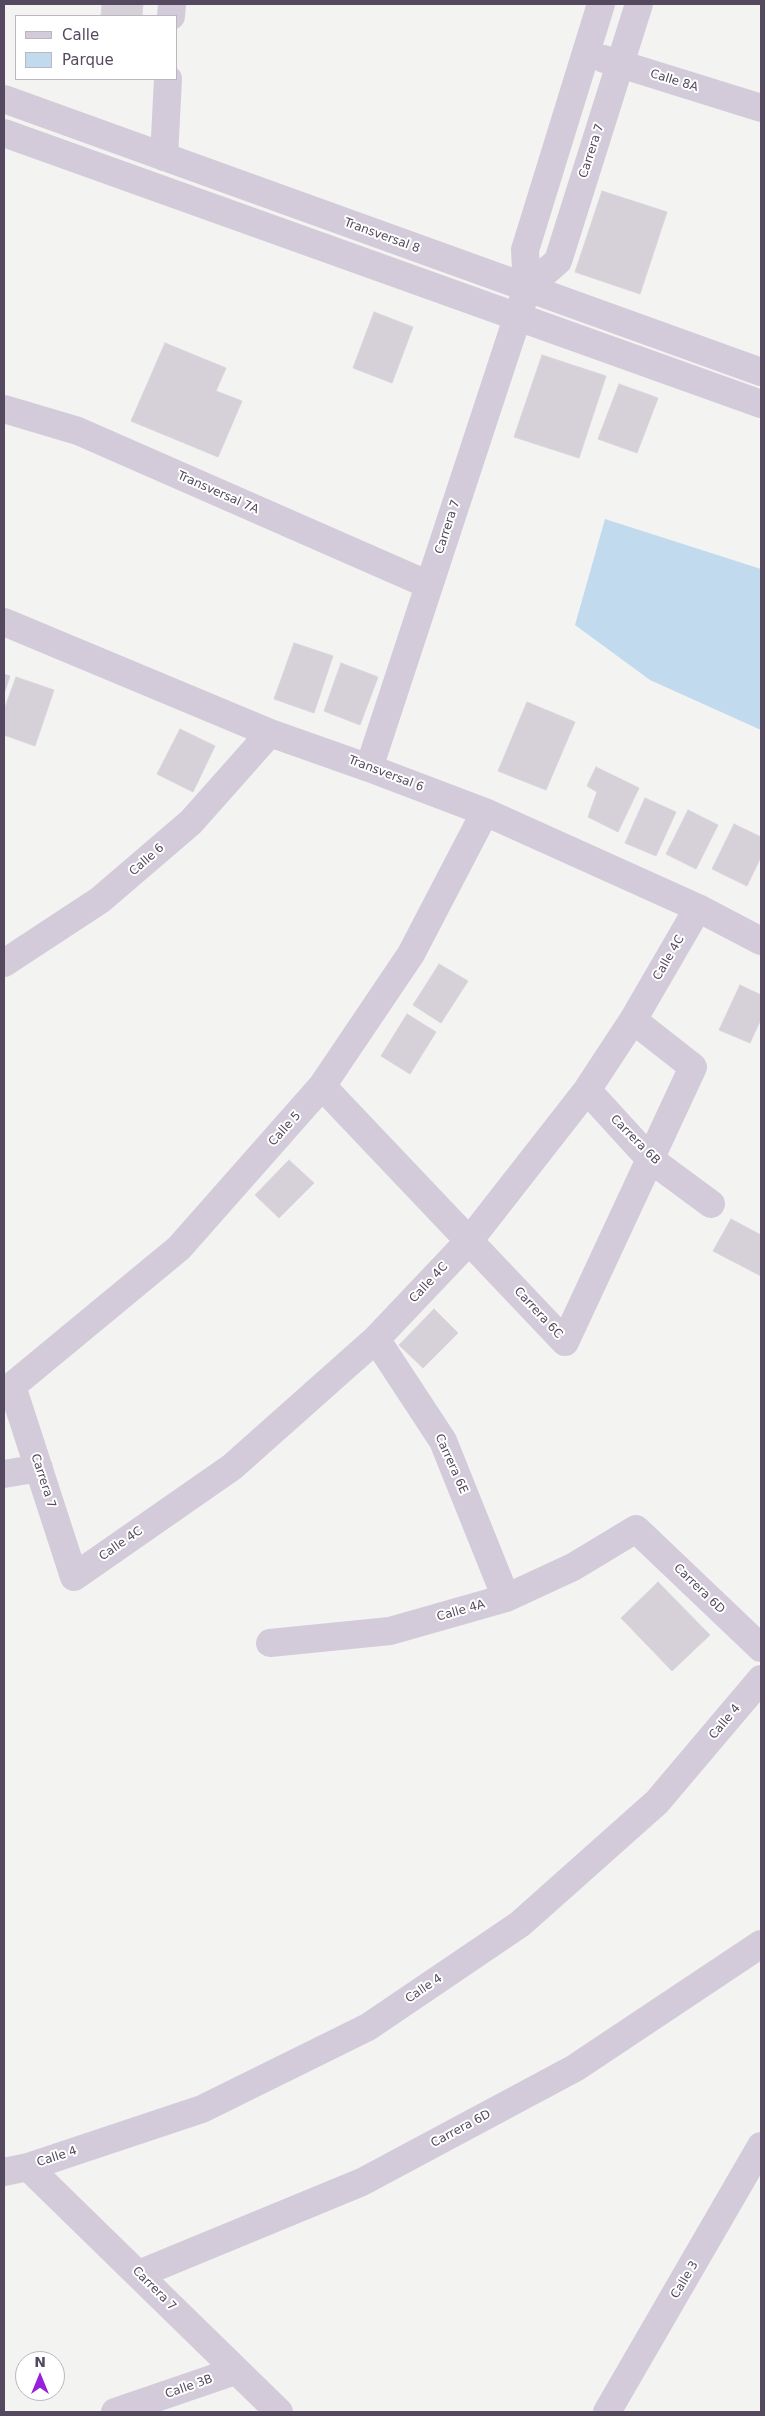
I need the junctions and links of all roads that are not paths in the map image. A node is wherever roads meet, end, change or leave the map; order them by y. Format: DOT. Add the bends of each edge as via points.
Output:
graph roads {
  1 [pos="601,4"];
  2 [pos="639,4"];
  3 [pos="586,53"];
  4 [pos="620,64"];
  5 [pos="168,80"];
  6 [pos="4,100"];
  7 [pos="761,108"];
  8 [pos="4,133"];
  9 [pos="164,157"];
  10 [pos="527,288"];
  11 [pos="518,317"];
  12 [pos="761,372"];
  13 [pos="761,404"];
  14 [pos="4,409"];
  15 [pos="429,585"];
  16 [pos="4,622"];
  17 [pos="270,733"];
  18 [pos="369,768"];
  19 [pos="485,812"];
  20 [pos="698,908"];
  21 [pos="761,941"];
  22 [pos="4,963"];
  23 [pos="633,1020"];
  24 [pos="322,1086"];
  25 [pos="586,1090"];
  26 [pos="650,1159"];
  27 [pos="711,1204"];
  28 [pos="469,1241"];
  29 [pos="376,1339"];
  30 [pos="12,1386"];
  31 [pos="38,1468"];
  32 [pos="4,1474"];
  33 [pos="636,1529"];
  34 [pos="74,1577"];
  35 [pos="506,1598"];
  36 [pos="270,1643"];
  37 [pos="761,1648"];
  38 [pos="761,1679"];
  39 [pos="761,1944"];
  40 [pos="761,2146"];
  41 [pos="16,2170"];
  42 [pos="138,2274"];
  43 [pos="235,2371"];
  44 [pos="115,2412"];
  45 [pos="279,2412"];
  46 [pos="607,2412"];
  1 -- 3 [label="street, Carrera 7"];
  2 -- 4 [label="street, Carrera 7"];
  3 -- 4 [label="street, Calle 8A"];
  3 -- 10 [label="street, Carrera 7" via="525,250"];
  4 -- 7 [label="street, Calle 8A"];
  4 -- 10 [label="street, Carrera 7" via="558,261"];
  5 -- 9 [label="street"];
  6 -- 9 [label="street, Transversal 8"];
  8 -- 11 [label="street"];
  9 -- 10 [label="street, Transversal 8"];
  10 -- 11 [label="street, Carrera 7"];
  10 -- 12 [label="street, Transversal 8"];
  11 -- 13 [label="street"];
  11 -- 15 [label="street, Carrera 7"];
  14 -- 15 [label="street, Transversal 7A" via="78,431"];
  15 -- 18 [label="street, Carrera 7"];
  16 -- 17 [label="street, Transversal 6"];
  17 -- 18 [label="street, Transversal 6"];
  17 -- 22 [label="street, Calle 6" via="191,822 100,900"];
  18 -- 19 [label="street, Transversal 6"];
  19 -- 20 [label="street, Transversal 6"];
  19 -- 24 [label="street, Calle 5" via="411,954"];
  20 -- 21 [label="street, Transversal 6"];
  20 -- 23 [label="street, Calle 4C"];
  23 -- 25 [label="street, Calle 4C"];
  23 -- 26 [label="street, Carrera 6C" via="693,1067"];
  24 -- 28 [label="street, Carrera 6C"];
  24 -- 30 [label="street, Calle 5" via="179,1248"];
  25 -- 26 [label="street, Carrera 6B"];
  25 -- 28 [label="street, Calle 4C"];
  26 -- 27 [label="street, Carrera 6B"];
  26 -- 28 [label="street, Carrera 6C" via="566,1342"];
  28 -- 29 [label="street, Calle 4C"];
  29 -- 34 [label="street, Calle 4C" via="232,1466"];
  29 -- 35 [label="street, Carrera 6E" via="443,1441"];
  30 -- 31 [label="street, Carrera 7"];
  31 -- 32 [label="street"];
  31 -- 34 [label="street, Carrera 7"];
  33 -- 35 [label="street, Calle 4A" via="573,1567"];
  33 -- 37 [label="street, Carrera 6D"];
  35 -- 36 [label="street, Calle 4A" via="390,1631"];
  38 -- 41 [label="street, Calle 4" via="657,1802 527,1918 368,2027 202,2109"];
  39 -- 42 [label="street, Carrera 6D" via="575,2068 370,2178"];
  40 -- 46 [label="street, Calle 3"];
  41 -- 42 [label="street, Carrera 7"];
  42 -- 43 [label="street, Carrera 7"];
  43 -- 44 [label="street, Calle 3B"];
  43 -- 45 [label="street, Carrera 7"];
}
